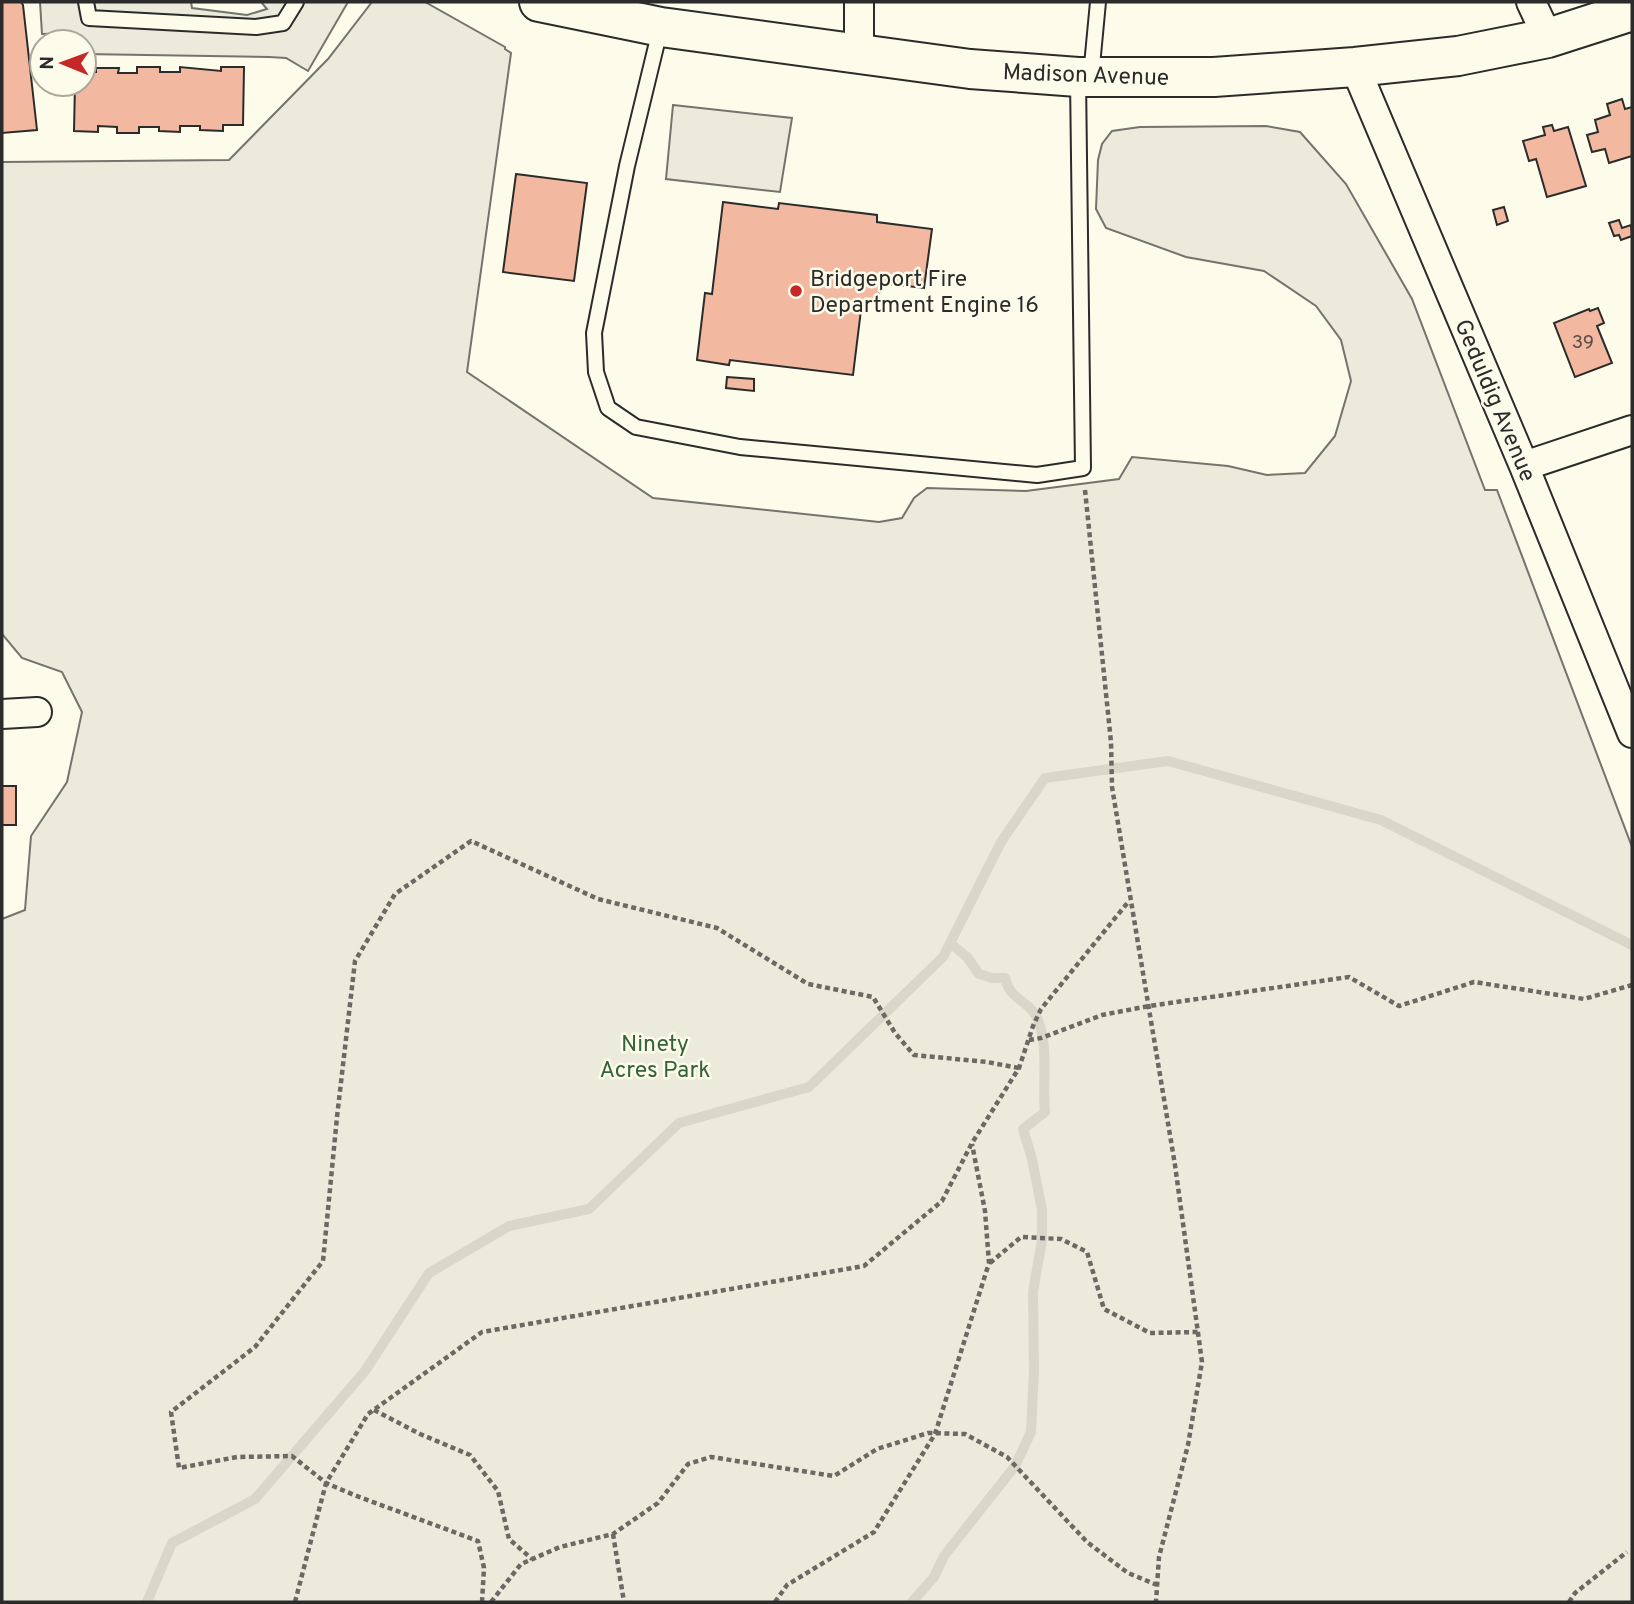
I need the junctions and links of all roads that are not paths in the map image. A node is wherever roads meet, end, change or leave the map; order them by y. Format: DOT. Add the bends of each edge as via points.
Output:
graph roads {
  1 [pos="86,2"];
  2 [pos="296,2"];
  3 [pos="539,2"];
  4 [pos="859,2"];
  5 [pos="1098,2"];
  6 [pos="1531,2"];
  7 [pos="1632,11"];
  8 [pos="661,27"];
  9 [pos="1548,38"];
  10 [pos="859,54"];
  11 [pos="1355,67"];
  12 [pos="1084,77"];
  13 [pos="1632,430"];
  14 [pos="1524,466"];
  15 [pos="37,712"];
  16 [pos="2,714"];
  17 [pos="1632,733"];
  1 -- 2 [label="lane" via="89,18 256,27 283,23"];
  3 -- 8 [label="main road, Madison Avenue"];
  4 -- 10 [label="street"];
  5 -- 12 [label="lane"];
  6 -- 9 [label="street"];
  7 -- 9 [label="main road, Madison Avenue"];
  8 -- 10 [label="main road, Madison Avenue"];
  8 -- 12 [label="lane" via="594,333 596,372 608,408 636,426 740,447 1037,475 1083,468"];
  9 -- 11 [label="main road, Madison Avenue" via="1458,56"];
  10 -- 12 [label="main road, Madison Avenue" via="970,69"];
  11 -- 12 [label="main road, Madison Avenue" via="1214,77"];
  11 -- 14 [label="street, Geduldig Avenue"];
  13 -- 14 [label="street"];
  14 -- 17 [label="street, Geduldig Avenue"];
  15 -- 16 [label="street"];
}
